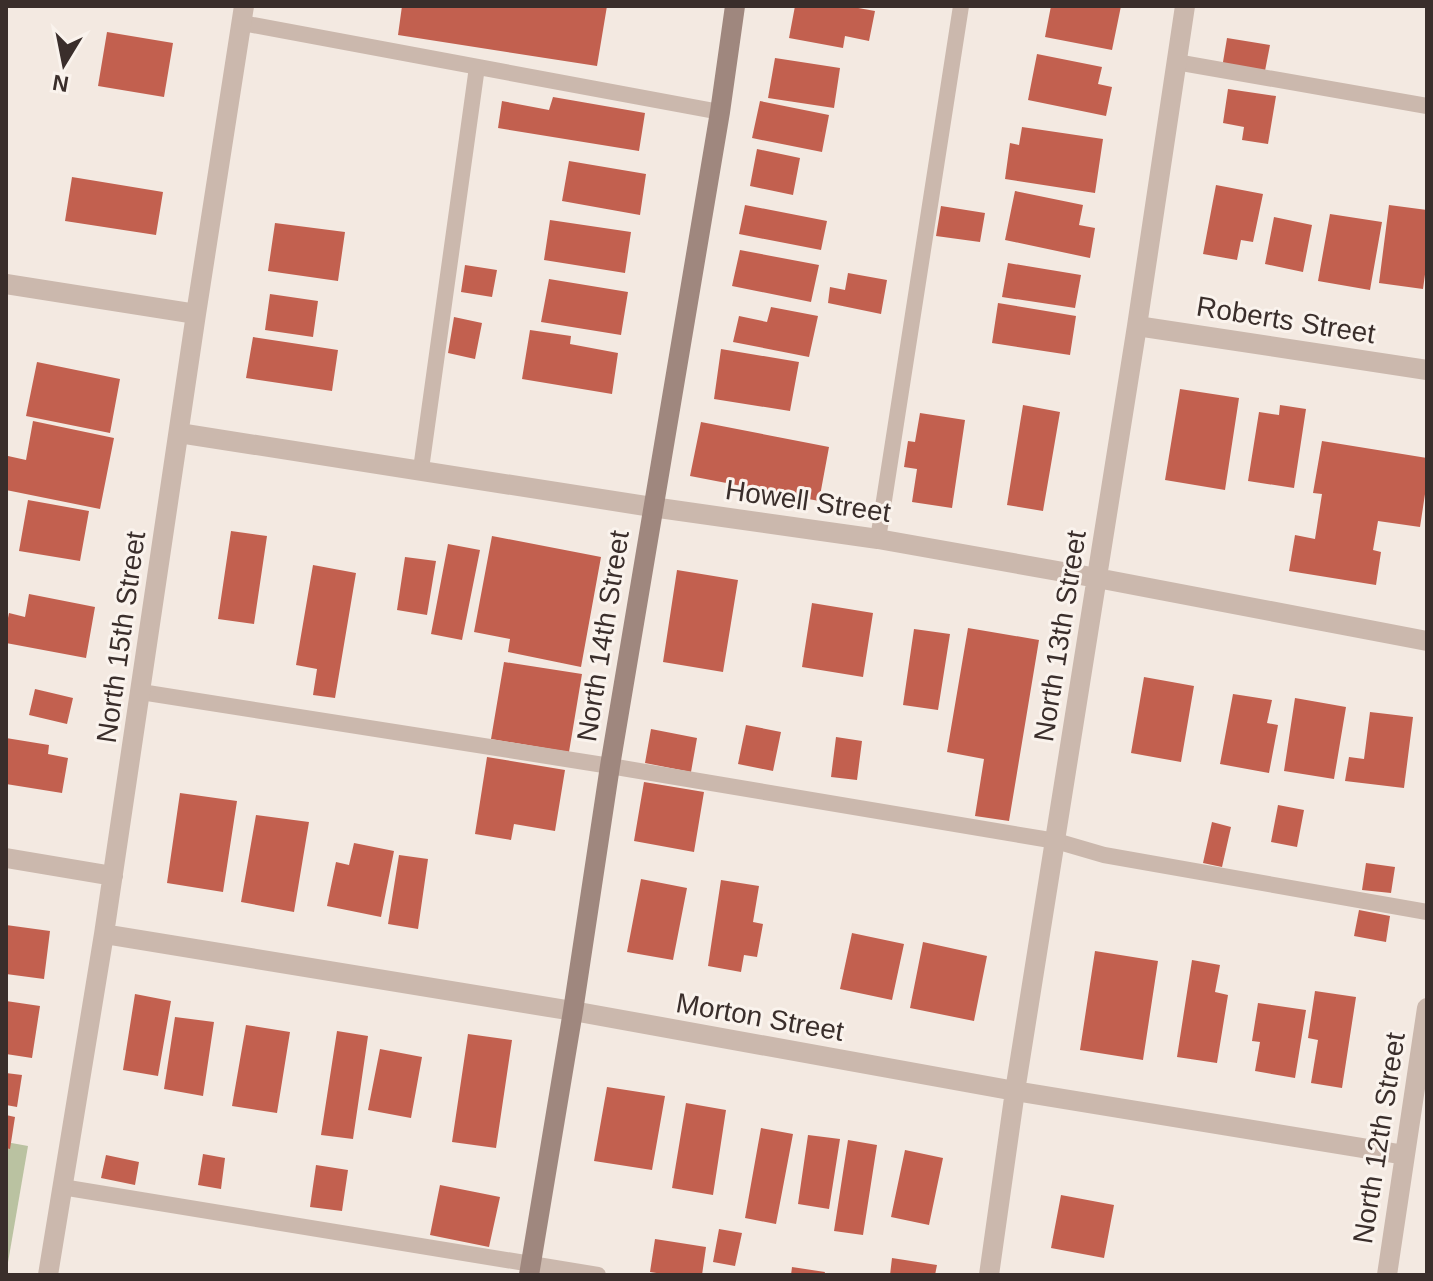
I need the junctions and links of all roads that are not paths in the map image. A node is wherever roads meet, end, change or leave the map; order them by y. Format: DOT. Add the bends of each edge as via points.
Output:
graph roads {
  1 [pos="735,6"];
  2 [pos="961,6"];
  3 [pos="1185,6"];
  4 [pos="243,14"];
  5 [pos="1176,62"];
  6 [pos="477,67"];
  7 [pos="1427,106"];
  8 [pos="720,112"];
  9 [pos="6,284"];
  10 [pos="196,314"];
  11 [pos="1137,326"];
  12 [pos="1427,370"];
  13 [pos="179,433"];
  14 [pos="421,469"];
  15 [pos="652,507"];
  16 [pos="878,539"];
  17 [pos="1097,578"];
  18 [pos="1427,641"];
  19 [pos="141,692"];
  20 [pos="610,766"];
  21 [pos="1056,841"];
  22 [pos="6,858"];
  23 [pos="113,876"];
  24 [pos="1427,912"];
  25 [pos="104,934"];
  26 [pos="1427,1008"];
  27 [pos="573,1011"];
  28 [pos="1015,1091"];
  29 [pos="1405,1155"];
  30 [pos="62,1187"];
  31 [pos="530,1269"];
  32 [pos="48,1275"];
  33 [pos="598,1275"];
  34 [pos="989,1275"];
  35 [pos="1387,1275"];
  1 -- 8 [label="street, North 14th Street"];
  2 -- 16 [label="lane"];
  3 -- 5 [label="street, North 13th Street"];
  4 -- 6 [label="lane"];
  4 -- 10 [label="street, North 15th Street"];
  5 -- 7 [label="lane"];
  5 -- 11 [label="street, North 13th Street"];
  6 -- 8 [label="lane"];
  6 -- 14 [label="lane"];
  8 -- 15 [label="street, North 14th Street"];
  9 -- 10 [label="street"];
  10 -- 13 [label="street, North 15th Street"];
  11 -- 12 [label="street, Roberts Street"];
  11 -- 17 [label="street, North 13th Street"];
  13 -- 14 [label="street, Howell Street"];
  13 -- 19 [label="street, North 15th Street"];
  14 -- 15 [label="street, Howell Street"];
  15 -- 16 [label="street, Howell Street"];
  15 -- 20 [label="street, North 14th Street"];
  16 -- 17 [label="street, Howell Street"];
  17 -- 18 [label="street, Howell Street"];
  17 -- 21 [label="street, North 13th Street"];
  19 -- 20 [label="lane"];
  19 -- 23 [label="street, North 15th Street"];
  20 -- 21 [label="lane"];
  20 -- 27 [label="street, North 14th Street"];
  21 -- 24 [label="lane" via="1104,855"];
  21 -- 28 [label="street, North 13th Street"];
  22 -- 23 [label="street"];
  23 -- 25 [label="street, North 15th Street"];
  25 -- 27 [label="street, Morton Street"];
  25 -- 30 [label="street, North 15th Street"];
  26 -- 29 [label="street, North 12th Street"];
  27 -- 28 [label="street, Morton Street"];
  27 -- 31 [label="street, North 14th Street"];
  28 -- 29 [label="street, Morton Street"];
  28 -- 34 [label="street, North 13th Street"];
  29 -- 35 [label="street, North 12th Street"];
  30 -- 31 [label="lane"];
  30 -- 32 [label="street, North 15th Street"];
  31 -- 33 [label="lane"];
}
